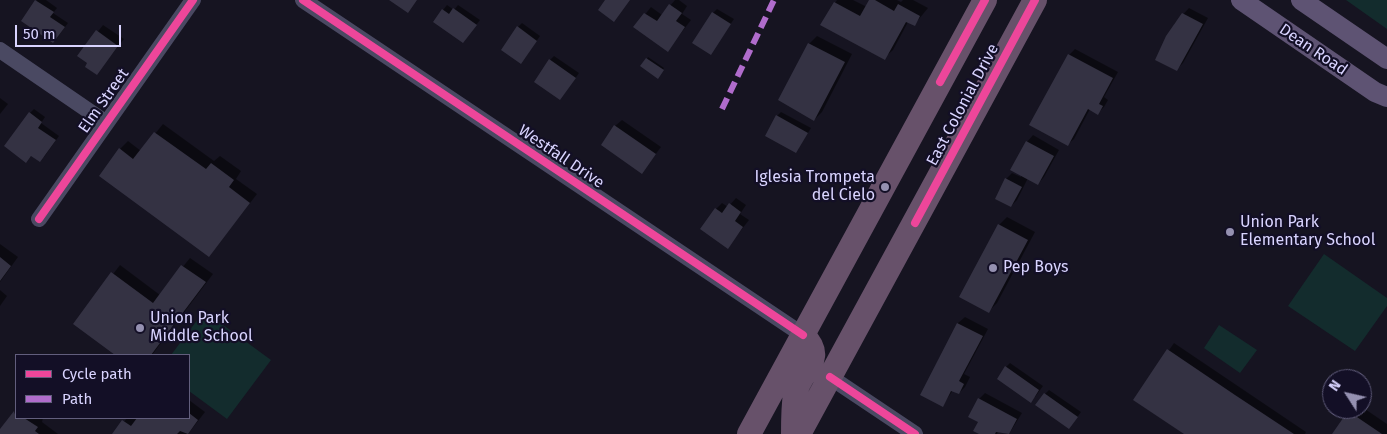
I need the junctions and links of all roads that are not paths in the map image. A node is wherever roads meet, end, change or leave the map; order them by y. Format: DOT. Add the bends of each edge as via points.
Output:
graph roads {
  1 [pos="193,0"];
  2 [pos="303,0"];
  3 [pos="985,0"];
  4 [pos="1035,0"];
  5 [pos="1241,0"];
  6 [pos="1300,0"];
  7 [pos="0,50"];
  8 [pos="1387,59"];
  9 [pos="1387,97"];
  10 [pos="105,122"];
  11 [pos="39,219"];
  12 [pos="803,335"];
  13 [pos="830,377"];
  14 [pos="749,434"];
  15 [pos="792,434"];
  16 [pos="799,434"];
  17 [pos="915,434"];
  1 -- 10 [label="street, Elm Street"];
  2 -- 12 [label="street, Westfall Drive"];
  3 -- 12 [label="highway, East Colonial Drive"];
  4 -- 13 [label="highway, East Colonial Drive"];
  5 -- 9 [label="main road, Dean Road"];
  6 -- 8 [label="main road, Dean Road"];
  7 -- 10 [label="street"];
  10 -- 11 [label="street, Elm Street"];
  12 -- 14 [label="highway, East Colonial Drive"];
  12 -- 15 [label="highway" via="813,344 814,353 796,392"];
  13 -- 16 [label="highway, East Colonial Drive"];
  13 -- 17 [label="street"];
}
